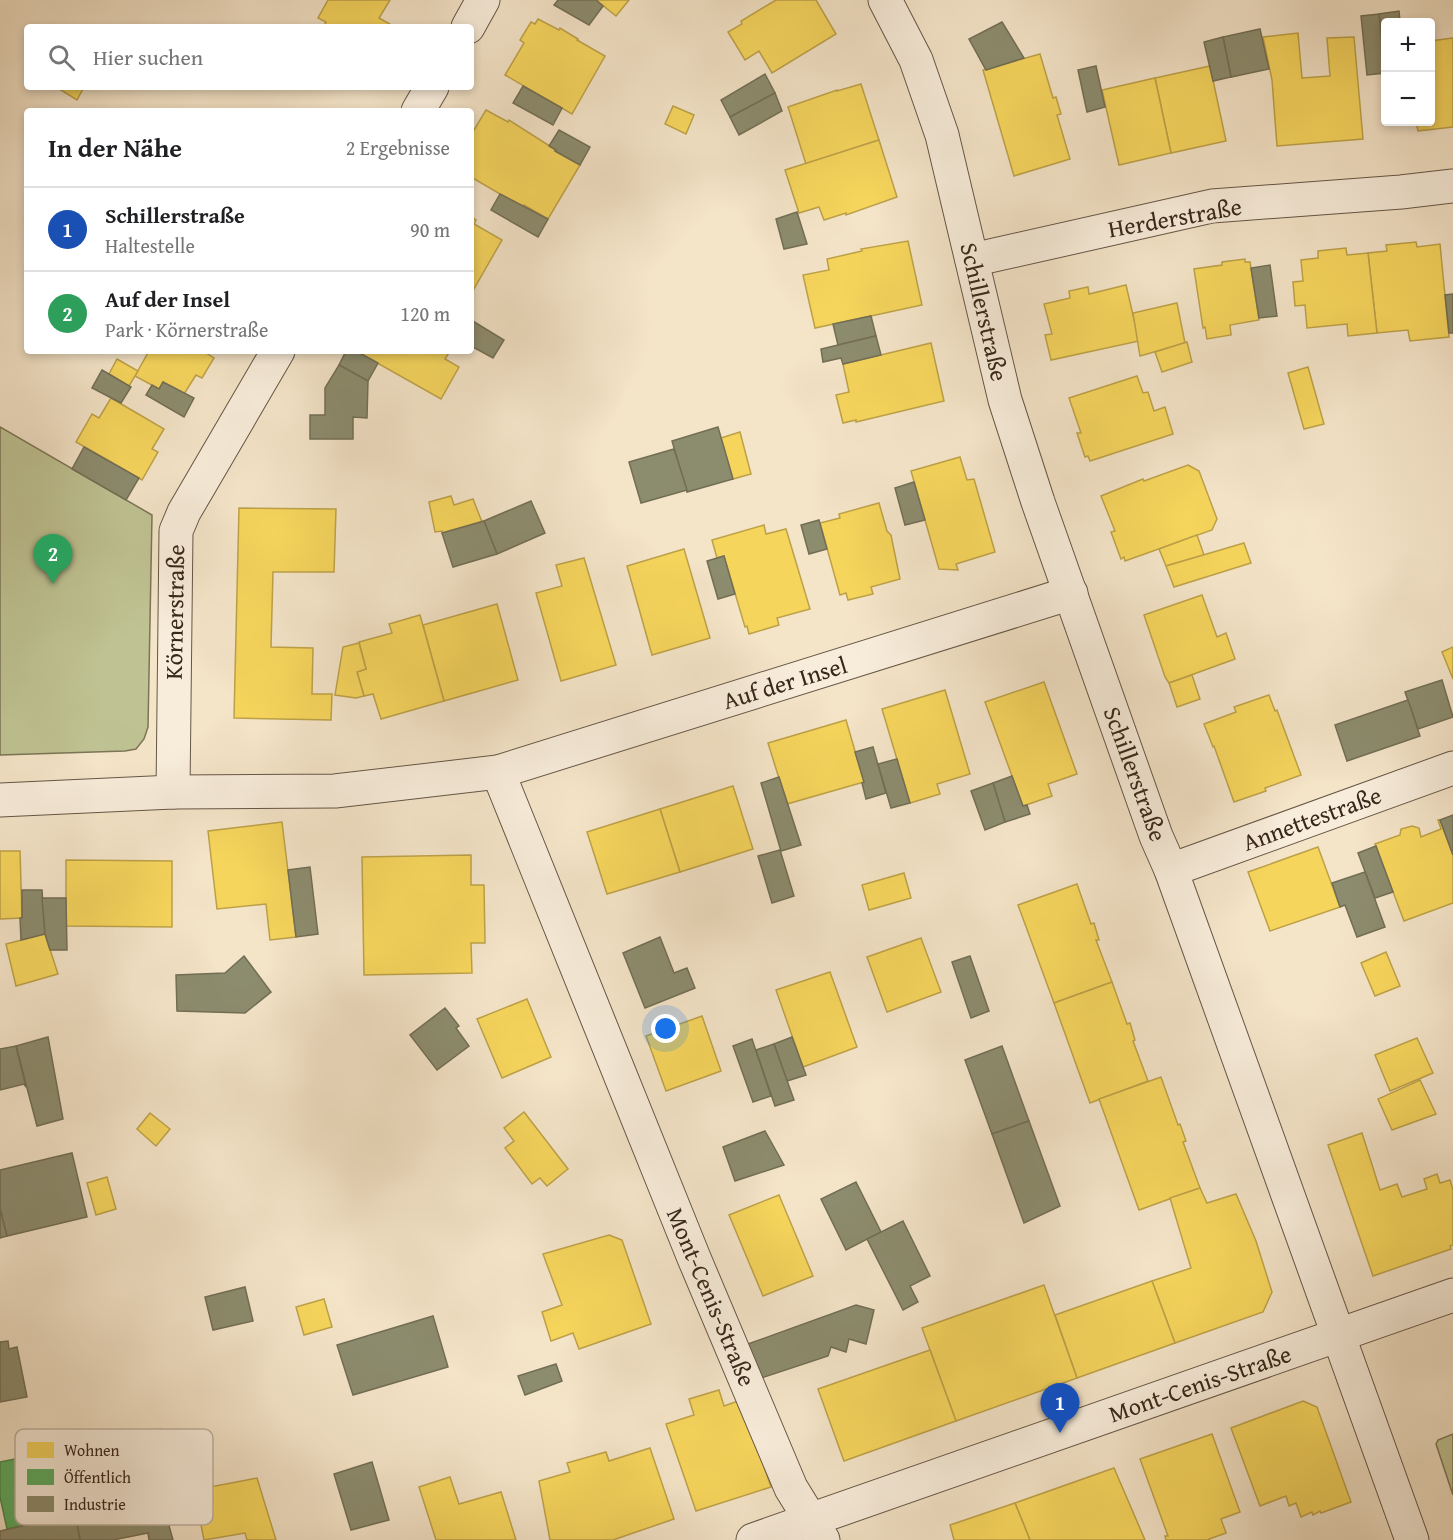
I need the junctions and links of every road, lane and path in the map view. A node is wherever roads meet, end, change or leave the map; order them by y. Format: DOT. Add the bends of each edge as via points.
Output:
graph roads {
  1 [pos="483,0"];
  2 [pos="885,0"];
  3 [pos="470,24"];
  4 [pos="430,90"];
  5 [pos="420,108"];
  6 [pos="1453,186"];
  7 [pos="972,260"];
  8 [pos="276,354"];
  9 [pos="1071,593"];
  10 [pos="1453,768"];
  11 [pos="498,772"];
  12 [pos="172,792"];
  13 [pos="0,800"];
  14 [pos="1171,870"];
  15 [pos="1453,1295"];
  16 [pos="1337,1336"];
  17 [pos="817,1531"];
  18 [pos="753,1540"];
  19 [pos="1412,1540"];
  1 -- 3 [label="street"];
  2 -- 7 [label="street, Schillerstraße" via="916,60 942,135"];
  4 -- 5 [label="street"];
  6 -- 7 [label="street, Herderstraße" via="1212,206"];
  7 -- 9 [label="street, Schillerstraße" via="1005,400"];
  8 -- 12 [label="street, Körnerstraße" via="176,531"];
  9 -- 11 [label="street, Auf der Insel"];
  9 -- 14 [label="street, Schillerstraße"];
  10 -- 14 [label="street, Annettestraße"];
  11 -- 12 [label="street, Auf der Insel" via="335,791"];
  11 -- 17 [label="street, Mont-Cenis-Straße" via="694,1258 791,1488"];
  12 -- 13 [label="street, Auf der Insel"];
  14 -- 16 [label="street, Schillerstraße"];
  15 -- 16 [label="street, Mont-Cenis-Straße"];
  16 -- 17 [label="street, Mont-Cenis-Straße"];
  16 -- 19 [label="street, Schillerstraße"];
  17 -- 18 [label="street, Mont-Cenis-Straße"];
}
